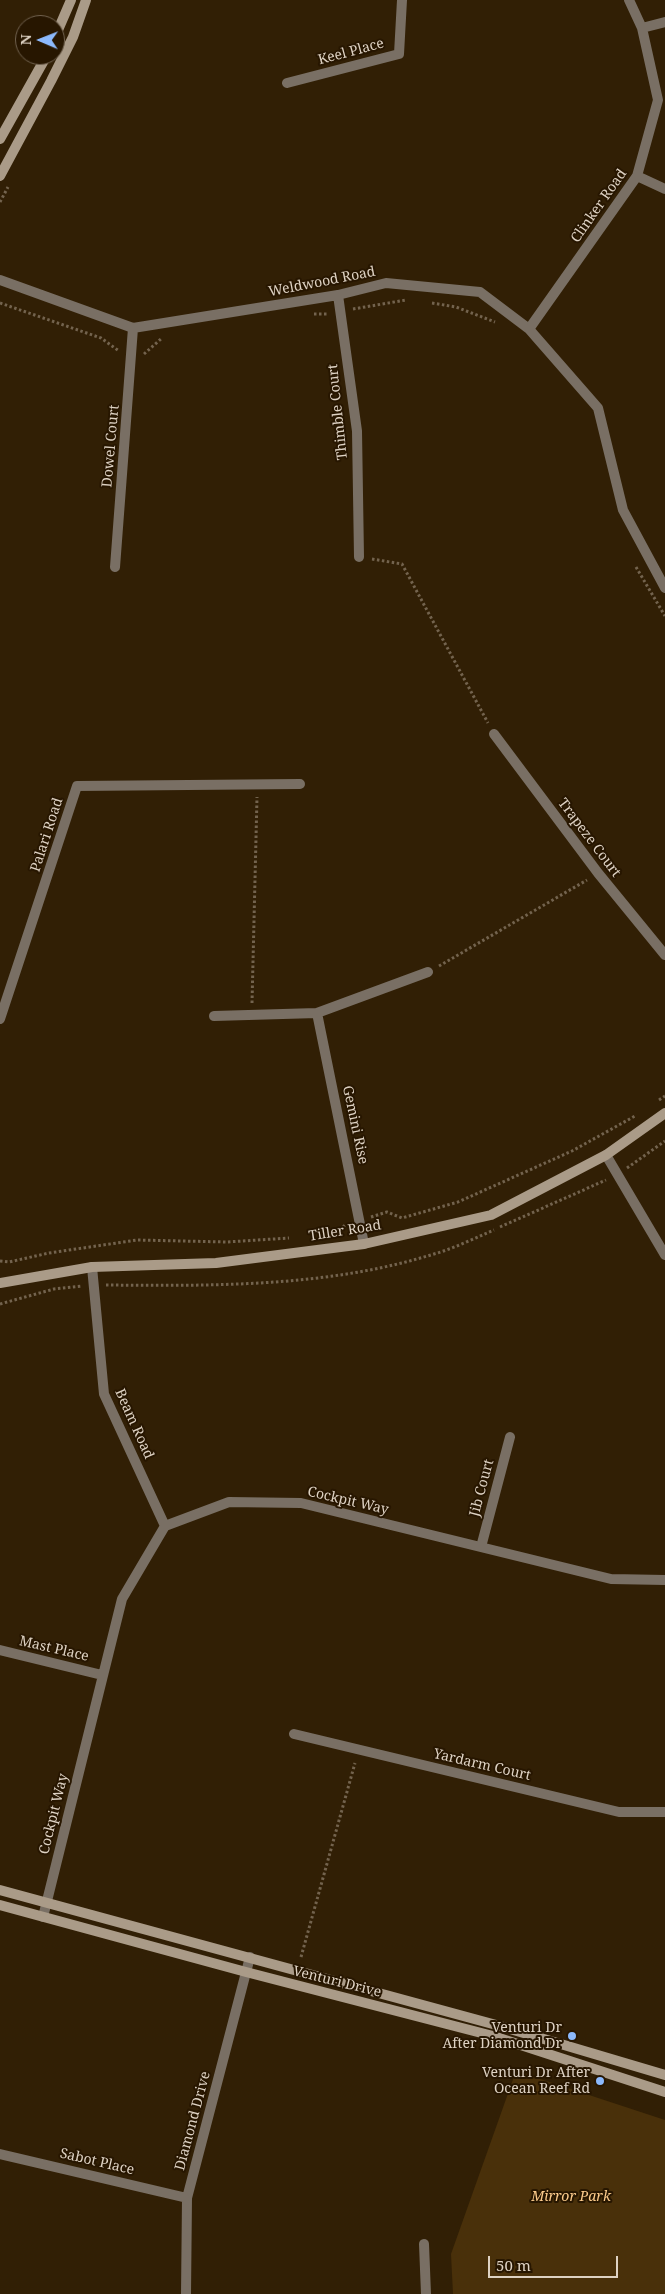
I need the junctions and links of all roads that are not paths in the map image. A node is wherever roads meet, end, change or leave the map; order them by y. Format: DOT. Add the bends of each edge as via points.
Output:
graph roads {
  1 [pos="71,0"];
  2 [pos="86,0"];
  3 [pos="402,0"];
  4 [pos="628,0"];
  5 [pos="65,15"];
  6 [pos="665,22"];
  7 [pos="642,28"];
  8 [pos="41,65"];
  9 [pos="287,83"];
  10 [pos="0,140"];
  11 [pos="0,176"];
  12 [pos="638,176"];
  13 [pos="665,189"];
  14 [pos="0,280"];
  15 [pos="338,295"];
  16 [pos="134,328"];
  17 [pos="529,329"];
  18 [pos="359,557"];
  19 [pos="115,567"];
  20 [pos="665,588"];
  21 [pos="494,734"];
  22 [pos="300,784"];
  23 [pos="665,956"];
  24 [pos="428,972"];
  25 [pos="318,1013"];
  26 [pos="214,1016"];
  27 [pos="0,1019"];
  28 [pos="665,1113"];
  29 [pos="606,1155"];
  30 [pos="364,1244"];
  31 [pos="665,1255"];
  32 [pos="92,1267"];
  33 [pos="0,1283"];
  34 [pos="510,1437"];
  35 [pos="165,1526"];
  36 [pos="481,1546"];
  37 [pos="665,1580"];
  38 [pos="0,1650"];
  39 [pos="102,1675"];
  40 [pos="294,1734"];
  41 [pos="665,1812"];
  42 [pos="0,1890"];
  43 [pos="47,1903"];
  44 [pos="0,1905"];
  45 [pos="43,1917"];
  46 [pos="250,1958"];
  47 [pos="246,1972"];
  48 [pos="665,2075"];
  49 [pos="665,2092"];
  50 [pos="0,2154"];
  51 [pos="187,2198"];
  52 [pos="424,2244"];
  53 [pos="186,2294"];
  54 [pos="426,2294"];
  1 -- 5 [label="main road"];
  2 -- 11 [label="main road" via="52,81"];
  3 -- 9 [label="street, Keel Place" via="400,54"];
  4 -- 7 [label="street, Clinker Road"];
  6 -- 7 [label="street"];
  7 -- 12 [label="street, Clinker Road" via="658,100"];
  8 -- 10 [label="main road"];
  12 -- 13 [label="street"];
  12 -- 17 [label="street, Clinker Road"];
  14 -- 16 [label="street, Weldwood Road"];
  15 -- 16 [label="street, Weldwood Road"];
  15 -- 17 [label="street, Weldwood Road" via="386,283 480,292"];
  15 -- 18 [label="street, Thimble Court" via="357,431"];
  16 -- 19 [label="street, Dowel Court"];
  17 -- 20 [label="street, Weldwood Road" via="598,408 623,510"];
  21 -- 23 [label="street, Trapeze Court"];
  22 -- 27 [label="street, Palari Road" via="77,786"];
  24 -- 25 [label="street"];
  25 -- 26 [label="street"];
  25 -- 30 [label="street, Gemini Rise"];
  28 -- 29 [label="main road, Tiller Road"];
  29 -- 30 [label="main road, Tiller Road" via="491,1215"];
  29 -- 31 [label="street"];
  30 -- 32 [label="main road, Tiller Road" via="216,1263"];
  32 -- 33 [label="main road, Tiller Road"];
  32 -- 35 [label="street, Beam Road" via="104,1394"];
  34 -- 36 [label="street, Jib Court"];
  35 -- 36 [label="street, Cockpit Way" via="229,1502 300,1503"];
  35 -- 39 [label="street, Cockpit Way" via="122,1600"];
  36 -- 37 [label="street, Cockpit Way" via="611,1579"];
  38 -- 39 [label="street, Mast Place"];
  39 -- 43 [label="street, Cockpit Way"];
  40 -- 41 [label="street, Yardarm Court" via="619,1812"];
  42 -- 43 [label="main road, Venturi Drive"];
  43 -- 45 [label="street, Cockpit Way"];
  43 -- 46 [label="main road, Venturi Drive"];
  44 -- 45 [label="main road, Venturi Drive"];
  45 -- 47 [label="main road, Venturi Drive"];
  46 -- 47 [label="street, Diamond Drive"];
  46 -- 48 [label="main road, Venturi Drive"];
  47 -- 49 [label="main road, Venturi Drive" via="493,2036"];
  47 -- 51 [label="street, Diamond Drive"];
  50 -- 51 [label="street, Sabot Place"];
  51 -- 53 [label="street, Diamond Drive"];
  52 -- 54 [label="street"];
}
